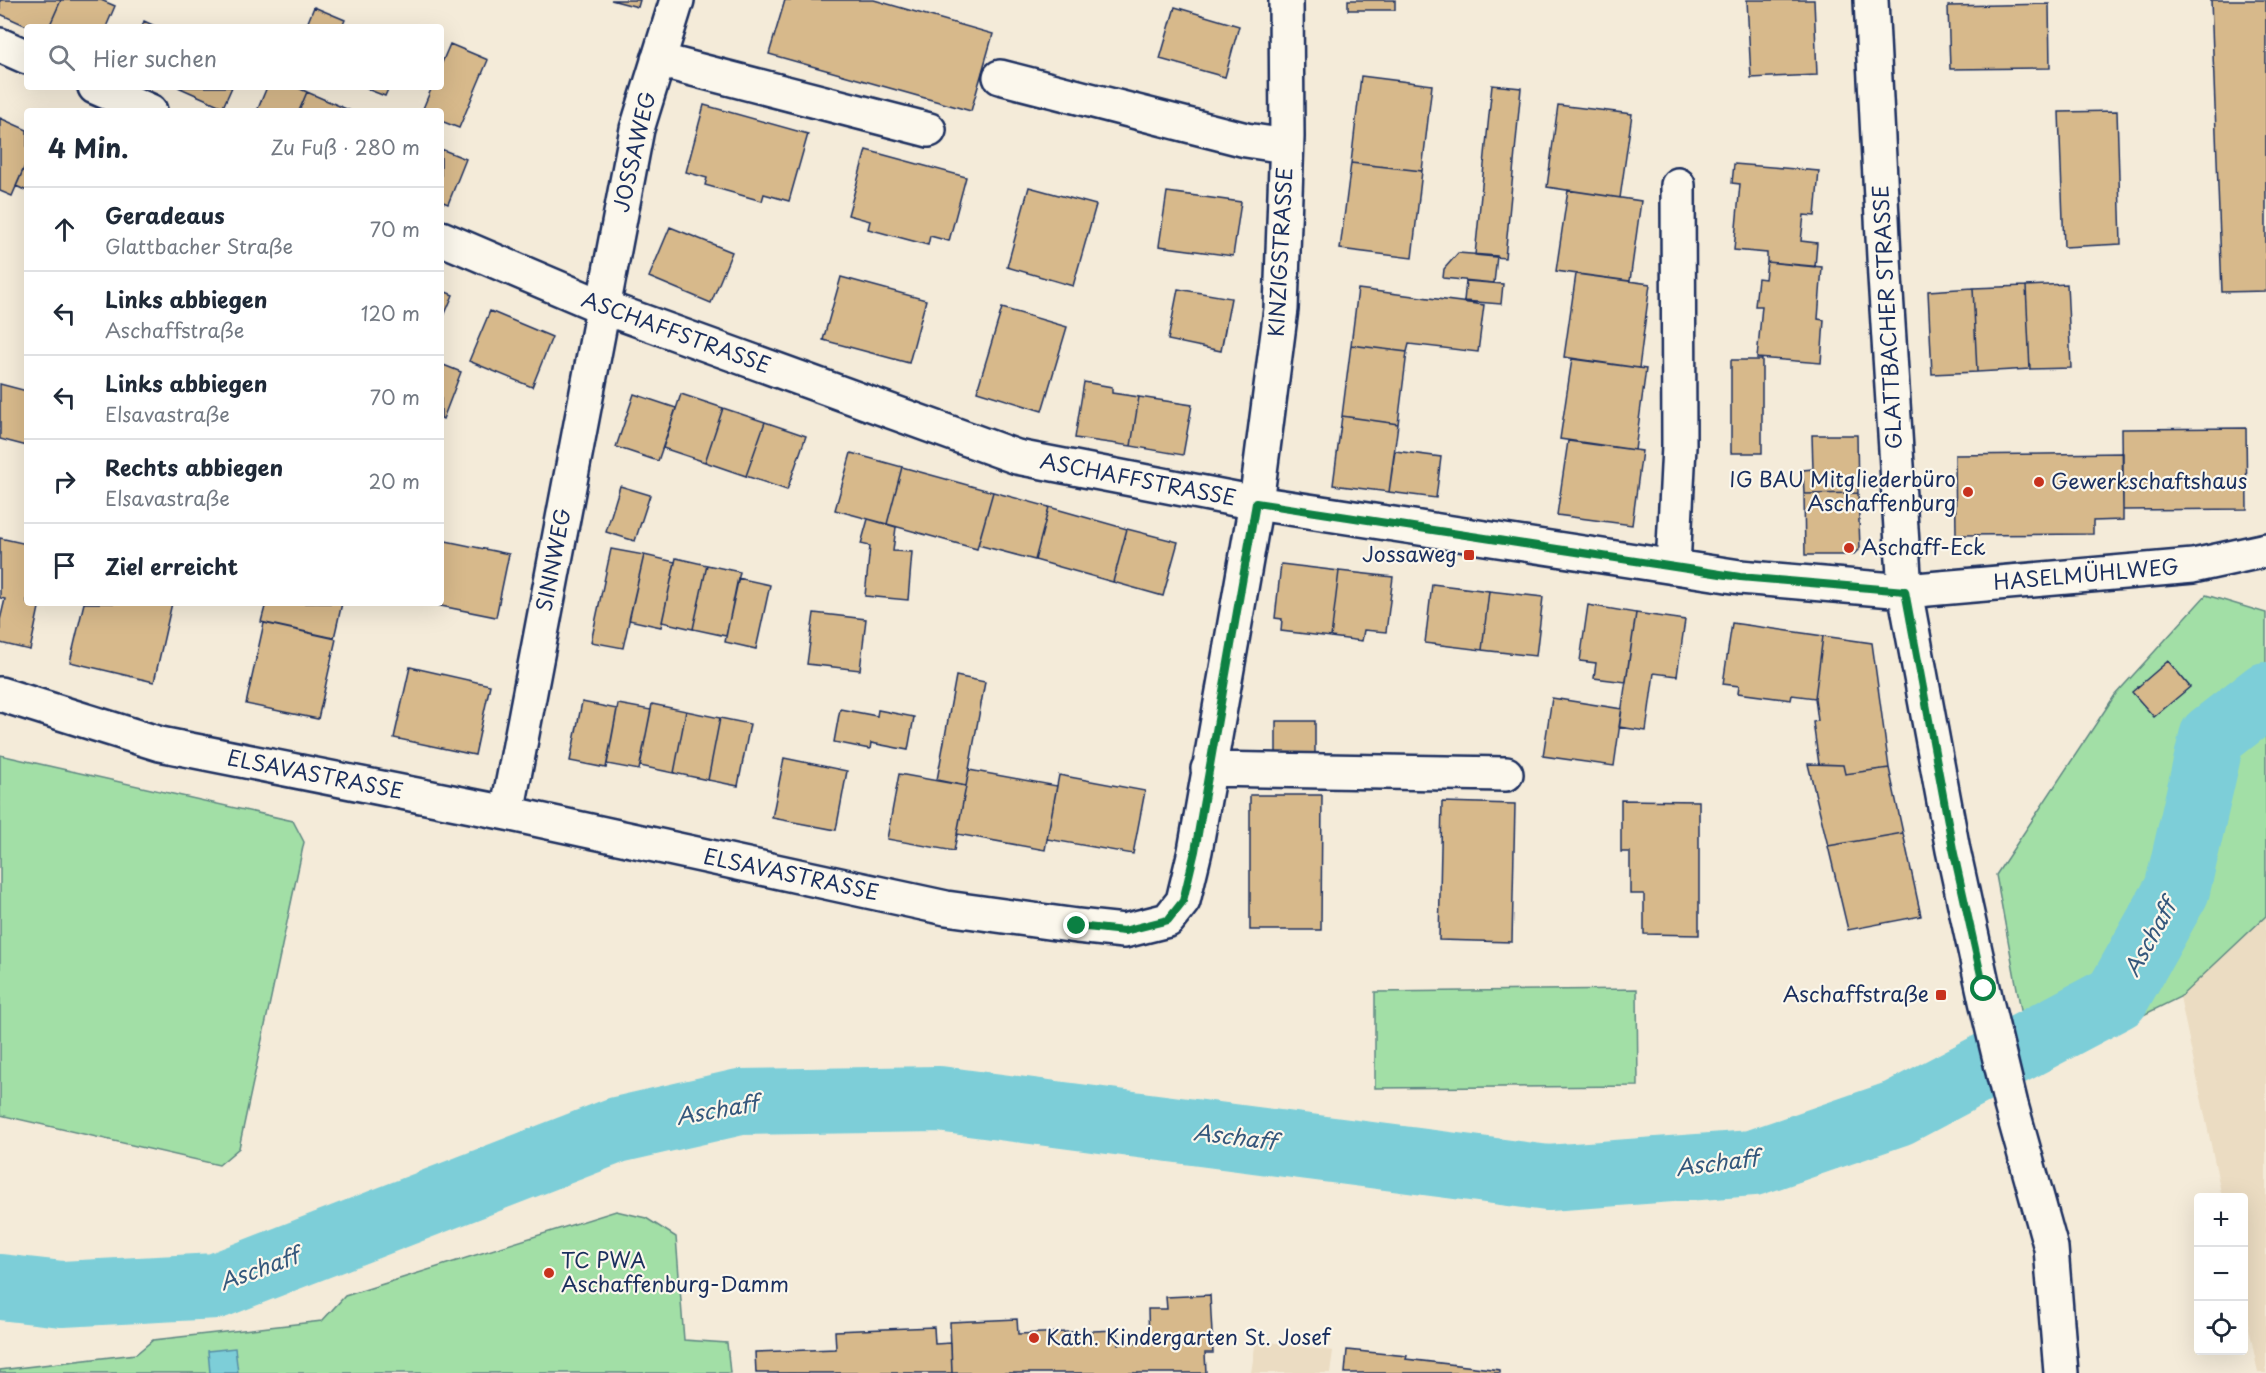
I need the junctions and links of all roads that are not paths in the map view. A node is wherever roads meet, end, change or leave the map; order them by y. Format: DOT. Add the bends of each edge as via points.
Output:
graph roads {
  1 [pos="677,0"];
  2 [pos="1286,0"];
  3 [pos="1871,0"];
  4 [pos="0,45"];
  5 [pos="24,56"];
  6 [pos="658,60"];
  7 [pos="1000,77"];
  8 [pos="102,90"];
  9 [pos="143,108"];
  10 [pos="929,130"];
  11 [pos="1286,146"];
  12 [pos="1678,185"];
  13 [pos="444,239"];
  14 [pos="603,307"];
  15 [pos="1256,503"];
  16 [pos="2266,550"];
  17 [pos="1673,567"];
  18 [pos="1905,591"];
  19 [pos="0,694"];
  20 [pos="1208,769"];
  21 [pos="1506,774"];
  22 [pos="507,813"];
  23 [pos="2061,1373"];
  1 -- 6 [label="street, JOSSAWEG"];
  2 -- 11 [label="street, KINZIGSTRASSE"];
  3 -- 18 [label="street, GLATTBACHER STRASSE"];
  4 -- 5 [label="street"];
  6 -- 10 [label="street"];
  6 -- 14 [label="street, JOSSAWEG" via="637,129"];
  7 -- 11 [label="street" via="1246,140"];
  8 -- 9 [label="street"];
  11 -- 15 [label="street, KINZIGSTRASSE" via="1281,309"];
  12 -- 17 [label="street" via="1679,446"];
  13 -- 14 [label="street, ASCHAFFSTRASSE"];
  14 -- 15 [label="street, ASCHAFFSTRASSE" via="1017,457"];
  14 -- 22 [label="street, SINNWEG"];
  15 -- 17 [label="street, ASCHAFFSTRASSE"];
  15 -- 20 [label="street, ELSAVASTRASSE"];
  16 -- 18 [label="street, HASELMÜHLWEG" via="2193,566"];
  17 -- 18 [label="street, ASCHAFFSTRASSE" via="1740,577"];
  18 -- 23 [label="street, GLATTBACHER STRASSE" via="1986,1001 2052,1248"];
  19 -- 22 [label="street, ELSAVASTRASSE" via="160,744"];
  20 -- 21 [label="street"];
  20 -- 22 [label="street, ELSAVASTRASSE" via="1183,901 1168,920 1124,931 946,908"];
}
